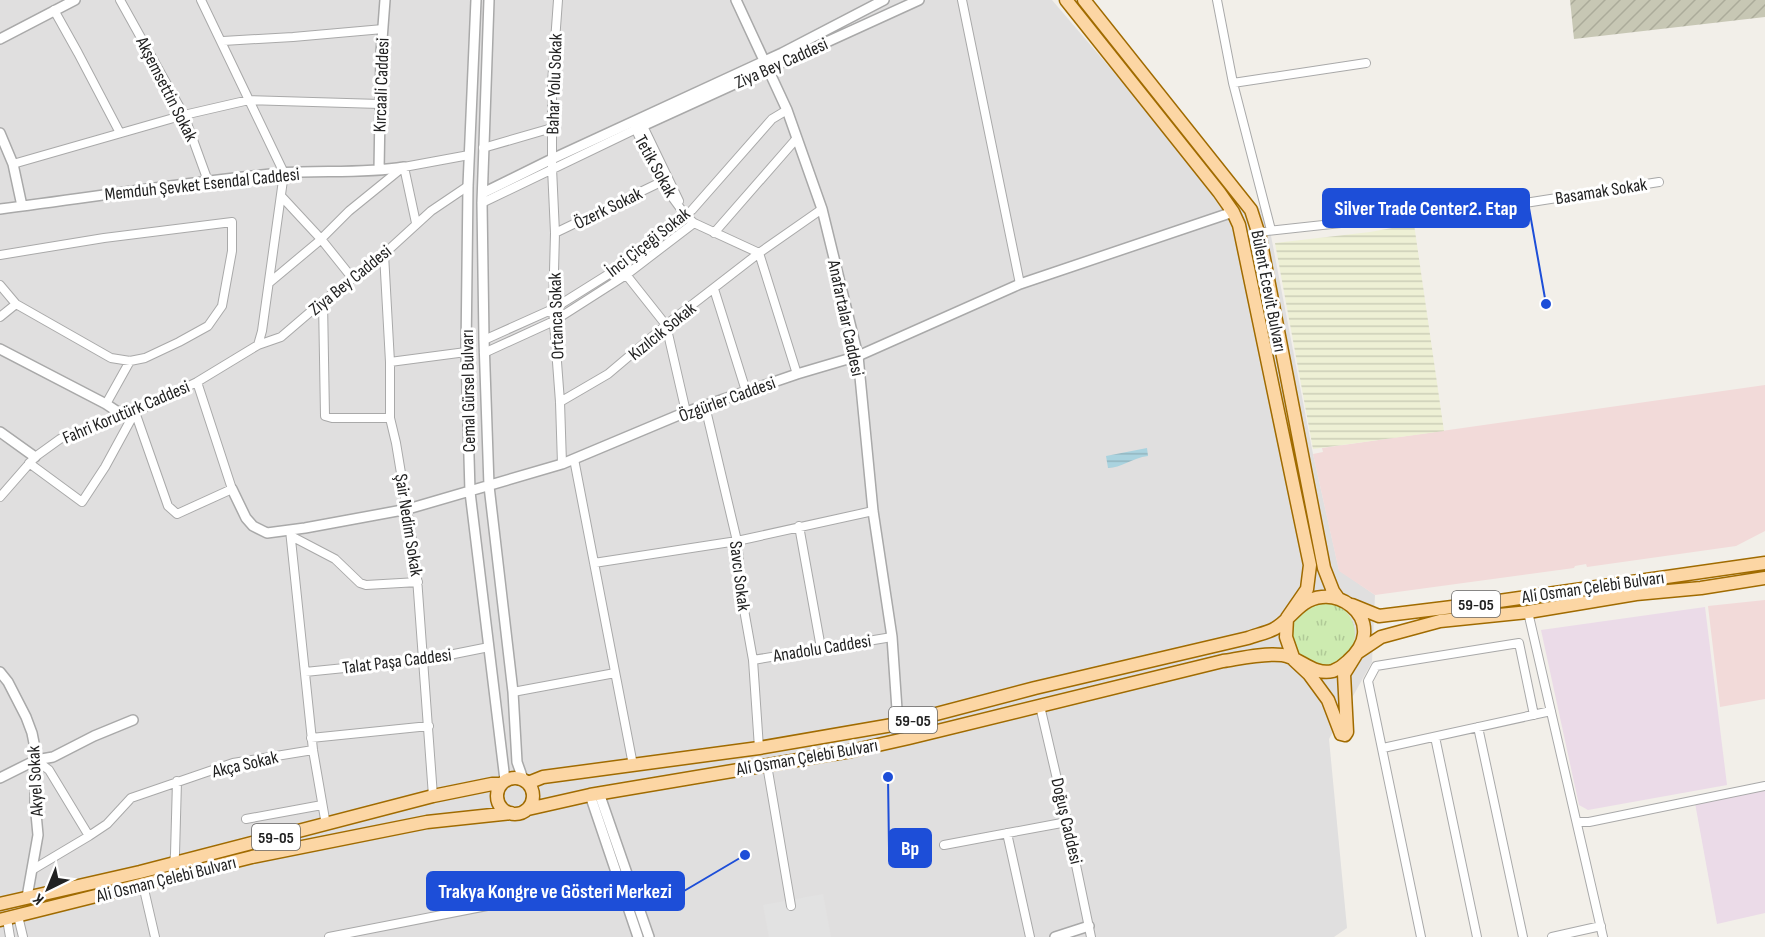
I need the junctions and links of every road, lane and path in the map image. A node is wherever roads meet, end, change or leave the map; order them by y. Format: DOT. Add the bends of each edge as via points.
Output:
graph roads {
  1 [pos="75,0"];
  2 [pos="120,0"];
  3 [pos="201,0"];
  4 [pos="385,0"];
  5 [pos="476,0"];
  6 [pos="489,0"];
  7 [pos="558,0"];
  8 [pos="736,0"];
  9 [pos="884,0"];
  10 [pos="919,0"];
  11 [pos="962,0"];
  12 [pos="1066,0"];
  13 [pos="1084,0"];
  14 [pos="1217,0"];
  15 [pos="54,10"];
  16 [pos="382,29"];
  17 [pos="0,39"];
  18 [pos="222,41"];
  19 [pos="1366,63"];
  20 [pos="766,65"];
  21 [pos="1233,83"];
  22 [pos="249,100"];
  23 [pos="380,104"];
  24 [pos="787,110"];
  25 [pos="184,115"];
  26 [pos="637,124"];
  27 [pos="552,128"];
  28 [pos="0,133"];
  29 [pos="120,133"];
  30 [pos="797,138"];
  31 [pos="483,148"];
  32 [pos="469,155"];
  33 [pos="13,164"];
  34 [pos="552,164"];
  35 [pos="403,167"];
  36 [pos="379,170"];
  37 [pos="284,173"];
  38 [pos="208,181"];
  39 [pos="661,182"];
  40 [pos="1659,182"];
  41 [pos="468,186"];
  42 [pos="282,197"];
  43 [pos="482,198"];
  44 [pos="22,206"];
  45 [pos="0,209"];
  46 [pos="822,209"];
  47 [pos="1233,212"];
  48 [pos="686,216"];
  49 [pos="416,223"];
  50 [pos="694,223"];
  51 [pos="1271,230"];
  52 [pos="1258,232"];
  53 [pos="555,233"];
  54 [pos="714,233"];
  55 [pos="321,239"];
  56 [pos="759,253"];
  57 [pos="384,254"];
  58 [pos="0,255"];
  59 [pos="620,267"];
  60 [pos="626,275"];
  61 [pos="353,279"];
  62 [pos="269,283"];
  63 [pos="1020,284"];
  64 [pos="0,285"];
  65 [pos="714,289"];
  66 [pos="323,301"];
  67 [pos="16,304"];
  68 [pos="553,309"];
  69 [pos="0,317"];
  70 [pos="554,321"];
  71 [pos="666,325"];
  72 [pos="484,340"];
  73 [pos="258,345"];
  74 [pos="0,349"];
  75 [pos="466,352"];
  76 [pos="484,353"];
  77 [pos="858,356"];
  78 [pos="130,361"];
  79 [pos="390,362"];
  80 [pos="797,374"];
  81 [pos="197,382"];
  82 [pos="746,391"];
  83 [pos="560,402"];
  84 [pos="106,404"];
  85 [pos="705,406"];
  86 [pos="135,412"];
  87 [pos="686,412"];
  88 [pos="124,416"];
  89 [pos="390,418"];
  90 [pos="0,432"];
  91 [pos="574,459"];
  92 [pos="32,460"];
  93 [pos="562,464"];
  94 [pos="489,486"];
  95 [pos="232,489"];
  96 [pos="470,492"];
  97 [pos="0,497"];
  98 [pos="408,509"];
  99 [pos="873,511"];
  100 [pos="799,526"];
  101 [pos="290,533"];
  102 [pos="736,541"];
  103 [pos="594,563"];
  104 [pos="1765,563"];
  105 [pos="1765,578"];
  106 [pos="418,582"];
  107 [pos="1338,598"];
  108 [pos="1352,605"];
  109 [pos="1528,612"];
  110 [pos="1287,618"];
  111 [pos="892,637"];
  112 [pos="489,647"];
  113 [pos="821,648"];
  114 [pos="1357,653"];
  115 [pos="424,660"];
  116 [pos="753,660"];
  117 [pos="1294,660"];
  118 [pos="0,672"];
  119 [pos="305,672"];
  120 [pos="615,673"];
  121 [pos="513,692"];
  122 [pos="1040,706"];
  123 [pos="1551,711"];
  124 [pos="1534,715"];
  125 [pos="133,720"];
  126 [pos="898,724"];
  127 [pos="429,726"];
  128 [pos="1478,727"];
  129 [pos="1435,737"];
  130 [pos="312,738"];
  131 [pos="885,743"];
  132 [pos="759,748"];
  133 [pos="1383,748"];
  134 [pos="313,750"];
  135 [pos="36,760"];
  136 [pos="633,765"];
  137 [pos="767,765"];
  138 [pos="0,778"];
  139 [pos="526,781"];
  140 [pos="177,782"];
  141 [pos="503,782"];
  142 [pos="1765,786"];
  143 [pos="595,794"];
  144 [pos="433,796"];
  145 [pos="322,805"];
  146 [pos="528,809"];
  147 [pos="511,813"];
  148 [pos="246,819"];
  149 [pos="1067,822"];
  150 [pos="1577,822"];
  151 [pos="326,825"];
  152 [pos="1007,833"];
  153 [pos="89,836"];
  154 [pos="944,845"];
  155 [pos="174,862"];
  156 [pos="32,870"];
  157 [pos="620,880"];
  158 [pos="143,885"];
  159 [pos="27,897"];
  160 [pos="0,904"];
  161 [pos="791,906"];
  162 [pos="8,918"];
  163 [pos="1089,926"];
  164 [pos="1600,926"];
  165 [pos="10,937"];
  166 [pos="23,937"];
  167 [pos="155,937"];
  168 [pos="329,937"];
  169 [pos="638,937"];
  170 [pos="649,937"];
  171 [pos="1030,937"];
  172 [pos="1055,937"];
  173 [pos="1091,937"];
  174 [pos="1421,937"];
  175 [pos="1477,937"];
  176 [pos="1523,937"];
  177 [pos="1552,937"];
  178 [pos="1603,937"];
  1 -- 15 [label="street"];
  2 -- 25 [label="street, Akşemsettin Sokak"];
  3 -- 18 [label="street"];
  4 -- 16 [label="street, Kırcaali Caddesi"];
  5 -- 32 [label="street, Cemal Gürsel Bulvarı"];
  6 -- 31 [label="street, Cemal Gürsel Bulvarı"];
  7 -- 27 [label="street, Bahar Yolu Sokak"];
  8 -- 20 [label="street, Anafartalar Caddesi"];
  9 -- 20 [label="street, Ziya Bey Caddesi"];
  10 -- 20 [label="street, Ziya Bey Caddesi"];
  11 -- 63 [label="street"];
  12 -- 47 [label="main road"];
  13 -- 52 [label="main road, Bülent Ecevit Bulvarı" via="1251,210"];
  14 -- 21 [label="street"];
  15 -- 17 [label="street"];
  15 -- 29 [label="street"];
  16 -- 18 [label="street"];
  16 -- 23 [label="street, Kırcaali Caddesi"];
  18 -- 22 [label="street"];
  19 -- 21 [label="street"];
  20 -- 24 [label="street, Anafartalar Caddesi"];
  20 -- 26 [label="street, Ziya Bey Caddesi"];
  21 -- 51 [label="street"];
  22 -- 23 [label="street"];
  22 -- 25 [label="street"];
  22 -- 37 [label="street"];
  23 -- 36 [label="street, Kırcaali Caddesi"];
  24 -- 30 [label="street, Anafartalar Caddesi"];
  24 -- 48 [label="street, İnci Çiçeği Sokak" via="772,119"];
  25 -- 29 [label="street"];
  25 -- 38 [label="street, Akşemsettin Sokak"];
  26 -- 34 [label="street, Ziya Bey Caddesi"];
  26 -- 39 [label="street, Tetik Sokak"];
  26 -- 48 [label="street, Tetik Sokak"];
  27 -- 31 [label="street"];
  27 -- 34 [label="street, Bahar Yolu Sokak"];
  28 -- 33 [label="street"];
  29 -- 33 [label="street"];
  30 -- 46 [label="street, Anafartalar Caddesi"];
  30 -- 54 [label="street, İnci Çiçeği Sokak"];
  31 -- 43 [label="street, Cemal Gürsel Bulvarı"];
  32 -- 35 [label="street"];
  32 -- 41 [label="street, Cemal Gürsel Bulvarı"];
  33 -- 44 [label="street"];
  34 -- 43 [label="street, Ziya Bey Caddesi"];
  34 -- 53 [label="street, Ortanca Sokak"];
  35 -- 36 [label="street, Memduh Şevket Esendal Caddesi"];
  35 -- 49 [label="street"];
  35 -- 55 [label="street"];
  36 -- 37 [label="street, Memduh Şevket Esendal Caddesi"];
  37 -- 38 [label="street, Memduh Şevket Esendal Caddesi"];
  37 -- 42 [label="street"];
  38 -- 44 [label="street, Memduh Şevket Esendal Caddesi"];
  39 -- 48 [label="street, Tetik Sokak"];
  39 -- 53 [label="street, Özerk Sokak"];
  40 -- 51 [label="street, Basamak Sokak" via="1525,203"];
  41 -- 49 [label="street, Ziya Bey Caddesi"];
  41 -- 75 [label="street, Cemal Gürsel Bulvarı"];
  42 -- 55 [label="street"];
  42 -- 62 [label="street"];
  43 -- 72 [label="street, Cemal Gürsel Bulvarı"];
  44 -- 45 [label="street, Memduh Şevket Esendal Caddesi"];
  46 -- 56 [label="street, Kızılcık Sokak"];
  46 -- 77 [label="street, Anafartalar Caddesi"];
  47 -- 63 [label="street, Özgürler Caddesi"];
  47 -- 110 [label="main road" via="1244,242 1310,565 1307,589"];
  48 -- 50 [label="street"];
  48 -- 59 [label="street, İnci Çiçeği Sokak"];
  49 -- 57 [label="street, Ziya Bey Caddesi"];
  50 -- 54 [label="street"];
  50 -- 60 [label="street, İnci Çiçeği Sokak"];
  51 -- 52 [label="street, Basamak Sokak"];
  52 -- 107 [label="main road, Bülent Ecevit Bulvarı" via="1324,568"];
  53 -- 68 [label="street, Ortanca Sokak"];
  54 -- 56 [label="street"];
  55 -- 61 [label="street"];
  55 -- 62 [label="street"];
  56 -- 65 [label="street, Kızılcık Sokak"];
  56 -- 80 [label="street"];
  57 -- 61 [label="street, Ziya Bey Caddesi"];
  57 -- 79 [label="street, Şair Nedim Sokak"];
  58 -- 78 [label="street" via="232,222 232,251 222,306 208,326 145,358"];
  59 -- 60 [label="street"];
  59 -- 68 [label="street, İnci Çiçeği Sokak"];
  60 -- 70 [label="street, İnci Çiçeği Sokak"];
  60 -- 71 [label="street"];
  61 -- 66 [label="street, Ziya Bey Caddesi"];
  62 -- 73 [label="street"];
  63 -- 77 [label="street, Özgürler Caddesi"];
  64 -- 67 [label="street"];
  65 -- 71 [label="street, Kızılcık Sokak"];
  65 -- 82 [label="street"];
  66 -- 73 [label="street, Ziya Bey Caddesi" via="280,337"];
  66 -- 89 [label="street" via="325,416"];
  67 -- 69 [label="street"];
  67 -- 78 [label="street" via="111,358"];
  68 -- 70 [label="street, Ortanca Sokak"];
  68 -- 72 [label="street, İnci Çiçeği Sokak"];
  70 -- 76 [label="street, İnci Çiçeği Sokak"];
  70 -- 83 [label="street, Ortanca Sokak"];
  71 -- 83 [label="street, Kızılcık Sokak" via="608,374"];
  71 -- 87 [label="street"];
  72 -- 76 [label="street, Cemal Gürsel Bulvarı"];
  73 -- 81 [label="street, Fahri Korutürk Caddesi"];
  74 -- 84 [label="street"];
  75 -- 79 [label="street"];
  75 -- 96 [label="street, Cemal Gürsel Bulvarı"];
  76 -- 94 [label="street, Cemal Gürsel Bulvarı"];
  77 -- 80 [label="street, Özgürler Caddesi"];
  77 -- 99 [label="street, Anafartalar Caddesi"];
  78 -- 84 [label="street"];
  79 -- 89 [label="street, Şair Nedim Sokak"];
  80 -- 82 [label="street, Özgürler Caddesi"];
  81 -- 86 [label="street, Fahri Korutürk Caddesi"];
  81 -- 95 [label="street"];
  82 -- 85 [label="street, Özgürler Caddesi"];
  83 -- 93 [label="street, Ortanca Sokak"];
  84 -- 88 [label="street"];
  85 -- 87 [label="street, Özgürler Caddesi"];
  85 -- 102 [label="street, Savcı Sokak"];
  86 -- 88 [label="street, Fahri Korutürk Caddesi"];
  86 -- 92 [label="street" via="82,502"];
  86 -- 95 [label="street" via="168,506 177,514"];
  87 -- 91 [label="street, Özgürler Caddesi"];
  88 -- 92 [label="street, Fahri Korutürk Caddesi" via="60,439"];
  89 -- 98 [label="street, Şair Nedim Sokak"];
  90 -- 92 [label="street"];
  91 -- 93 [label="street, Özgürler Caddesi"];
  91 -- 103 [label="street"];
  92 -- 97 [label="street, Fahri Korutürk Caddesi"];
  93 -- 94 [label="street, Özgürler Caddesi"];
  94 -- 96 [label="street, Özgürler Caddesi"];
  94 -- 121 [label="street, Cemal Gürsel Bulvarı"];
  95 -- 101 [label="street, Özgürler Caddesi" via="253,526 267,533"];
  96 -- 98 [label="street, Özgürler Caddesi"];
  96 -- 112 [label="street, Cemal Gürsel Bulvarı"];
  98 -- 101 [label="street, Özgürler Caddesi"];
  98 -- 106 [label="street, Şair Nedim Sokak"];
  99 -- 100 [label="street"];
  99 -- 111 [label="street, Anafartalar Caddesi"];
  100 -- 102 [label="street"];
  100 -- 113 [label="street"];
  101 -- 106 [label="street" via="335,559 360,583 381,586"];
  101 -- 119 [label="street"];
  102 -- 103 [label="street"];
  102 -- 116 [label="street, Savcı Sokak"];
  103 -- 120 [label="street"];
  104 -- 108 [label="main road, Ali Osman Çelebi Bulvarı / 59-05" via="1379,616"];
  105 -- 109 [label="main road, Ali Osman Çelebi Bulvarı"];
  106 -- 115 [label="street, Şair Nedim Sokak"];
  107 -- 108 [label="main road, 59-05"];
  107 -- 110 [label="main road, 59-05" via="1310,598"];
  108 -- 114 [label="main road" via="1364,635"];
  109 -- 114 [label="main road, Ali Osman Çelebi Bulvarı" via="1416,626 1381,637"];
  109 -- 123 [label="street"];
  110 -- 117 [label="main road" via="1286,637"];
  110 -- 126 [label="main road, Ali Osman Çelebi Bulvarı / 59-05" via="1275,628 1248,638"];
  111 -- 113 [label="street, Anadolu Caddesi"];
  111 -- 126 [label="street, Anafartalar Caddesi"];
  112 -- 115 [label="street, Talat Paşa Caddesi"];
  112 -- 141 [label="street, Cemal Gürsel Bulvarı"];
  113 -- 116 [label="street, Anadolu Caddesi"];
  114 -- 117 [label="main road" via="1334,671 1326,672"];
  114 -- 117 [label="main road" via="1344,675 1347,729 1342,735 1328,700"];
  115 -- 119 [label="street, Talat Paşa Caddesi"];
  115 -- 127 [label="street, Şair Nedim Sokak"];
  116 -- 132 [label="street, Savcı Sokak"];
  117 -- 122 [label="main road, Ali Osman Çelebi Bulvarı" via="1284,655 1223,661"];
  118 -- 135 [label="street, Akyel Sokak" via="26,717"];
  119 -- 130 [label="street"];
  120 -- 121 [label="street"];
  120 -- 136 [label="street"];
  121 -- 139 [label="street, Cemal Gürsel Bulvarı" via="517,762"];
  122 -- 131 [label="main road, Ali Osman Çelebi Bulvarı"];
  122 -- 149 [label="street, Doğuş Caddesi"];
  123 -- 124 [label="street"];
  123 -- 150 [label="street"];
  124 -- 128 [label="street"];
  124 -- 133 [label="street" via="1519,643 1376,666 1368,681"];
  125 -- 135 [label="street" via="52,757"];
  126 -- 131 [label="street"];
  126 -- 132 [label="main road, Ali Osman Çelebi Bulvarı / 59-05"];
  127 -- 130 [label="street"];
  127 -- 144 [label="street, Şair Nedim Sokak"];
  128 -- 129 [label="street"];
  128 -- 176 [label="street"];
  129 -- 133 [label="street"];
  129 -- 175 [label="street"];
  130 -- 134 [label="street"];
  131 -- 137 [label="main road, Ali Osman Çelebi Bulvarı"];
  132 -- 136 [label="main road, Ali Osman Çelebi Bulvarı / 59-05"];
  133 -- 174 [label="street"];
  134 -- 140 [label="street, Akça Sokak" via="233,763"];
  134 -- 145 [label="street"];
  135 -- 138 [label="street"];
  135 -- 153 [label="street" via="49,770"];
  135 -- 156 [label="street, Akyel Sokak" via="38,835"];
  136 -- 139 [label="main road, Ali Osman Çelebi Bulvarı / 59-05"];
  137 -- 143 [label="main road, Ali Osman Çelebi Bulvarı"];
  137 -- 161 [label="street"];
  139 -- 141 [label="main road" via="511,778"];
  139 -- 146 [label="main road" via="534,794"];
  140 -- 153 [label="street, Akça Sokak" via="131,798"];
  140 -- 155 [label="street"];
  141 -- 144 [label="main road, Ali Osman Çelebi Bulvarı / 59-05"];
  141 -- 147 [label="main road" via="498,802"];
  142 -- 150 [label="street"];
  143 -- 146 [label="main road, Ali Osman Çelebi Bulvarı"];
  143 -- 157 [label="street"];
  143 -- 170 [label="street"];
  144 -- 151 [label="main road, Ali Osman Çelebi Bulvarı / 59-05"];
  145 -- 148 [label="street"];
  145 -- 151 [label="street"];
  146 -- 147 [label="main road"];
  147 -- 158 [label="main road, Ali Osman Çelebi Bulvarı" via="427,822 252,857"];
  149 -- 152 [label="street"];
  149 -- 163 [label="street, Doğuş Caddesi"];
  150 -- 164 [label="street"];
  151 -- 155 [label="main road, Ali Osman Çelebi Bulvarı / 59-05"];
  152 -- 154 [label="street"];
  152 -- 171 [label="street"];
  153 -- 156 [label="street, Akça Sokak"];
  155 -- 159 [label="main road, Ali Osman Çelebi Bulvarı / 59-05"];
  156 -- 159 [label="street, Akyel Sokak"];
  157 -- 168 [label="street"];
  157 -- 169 [label="street"];
  158 -- 162 [label="main road, Ali Osman Çelebi Bulvarı"];
  158 -- 167 [label="street"];
  159 -- 160 [label="main road, Ali Osman Çelebi Bulvarı / 59-05"];
  162 -- 165 [label="street"];
  162 -- 166 [label="street"];
  163 -- 172 [label="street"];
  163 -- 173 [label="street, Doğuş Caddesi"];
  164 -- 177 [label="street"];
  164 -- 178 [label="street"];
}
